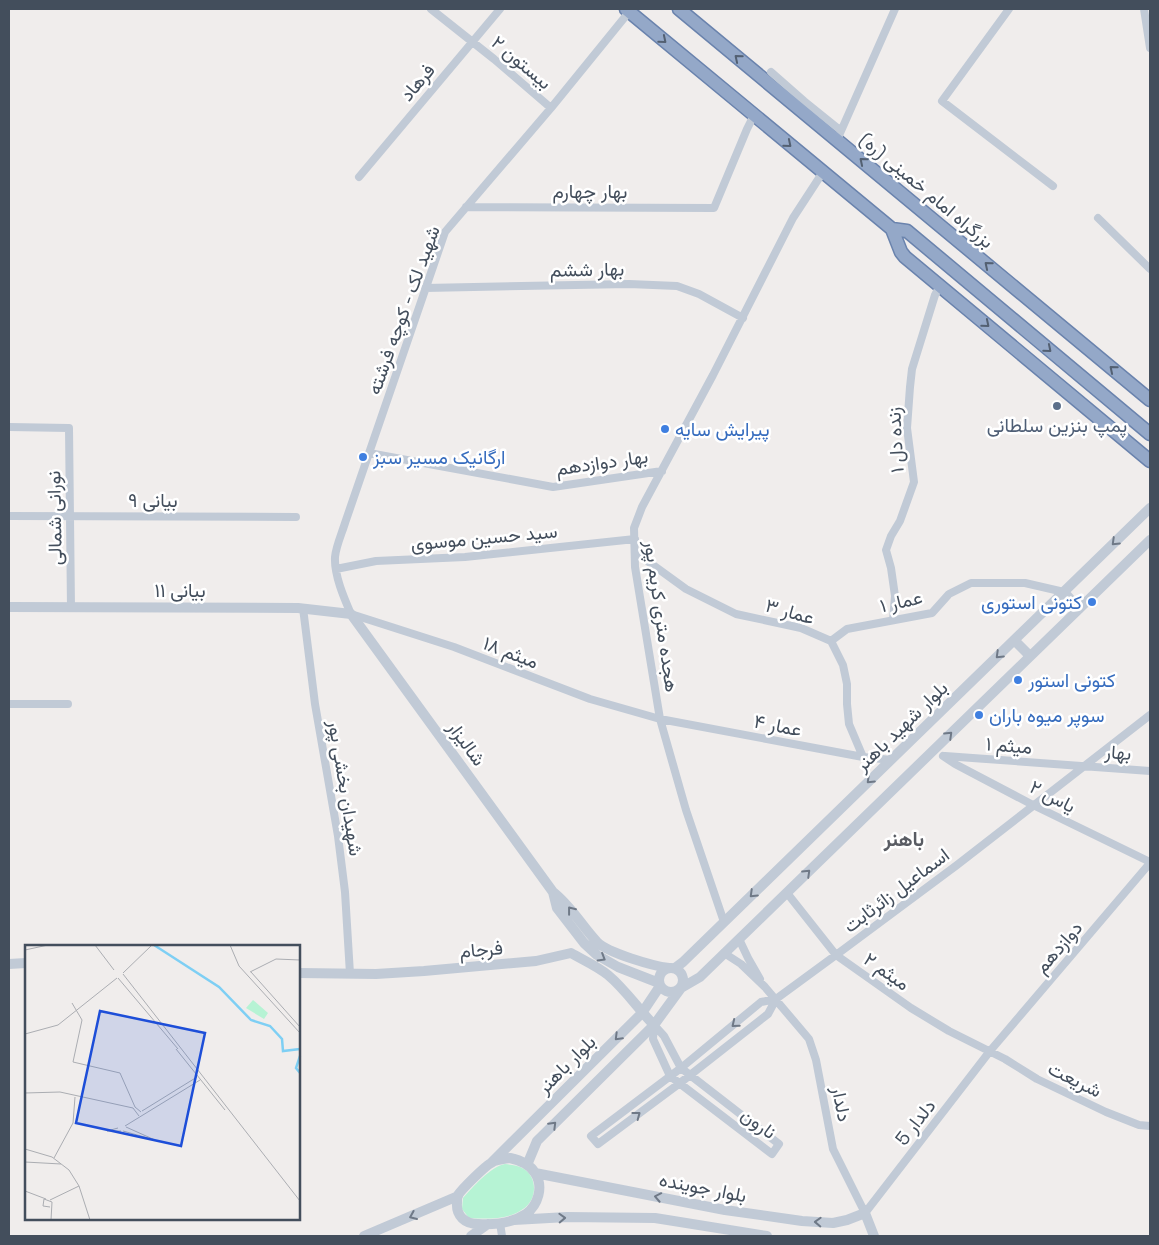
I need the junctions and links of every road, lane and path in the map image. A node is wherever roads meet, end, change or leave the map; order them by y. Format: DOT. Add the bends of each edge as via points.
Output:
graph roads {
  1 [pos="431,9"];
  2 [pos="500,9"];
  3 [pos="679,9"];
  4 [pos="895,9"];
  5 [pos="1009,9"];
  6 [pos="1144,9"];
  7 [pos="628,10"];
  8 [pos="472,42"];
  9 [pos="1150,48"];
  10 [pos="771,72"];
  11 [pos="551,108"];
  12 [pos="754,115"];
  13 [pos="839,135"];
  14 [pos="823,172"];
  15 [pos="359,177"];
  16 [pos="1053,186"];
  17 [pos="466,207"];
  18 [pos="1098,218"];
  19 [pos="892,229"];
  20 [pos="1150,269"];
  21 [pos="940,286"];
  22 [pos="425,288"];
  23 [pos="742,318"];
  24 [pos="1149,396"];
  25 [pos="9,427"];
  26 [pos="1150,434"];
  27 [pos="369,453"];
  28 [pos="1150,461"];
  29 [pos="662,470"];
  30 [pos="1150,508"];
  31 [pos="9,516"];
  32 [pos="70,516"];
  33 [pos="296,516"];
  34 [pos="635,539"];
  35 [pos="1150,540"];
  36 [pos="635,552"];
  37 [pos="336,569"];
  38 [pos="1064,592"];
  39 [pos="9,607"];
  40 [pos="71,608"];
  41 [pos="303,608"];
  42 [pos="1079,609"];
  43 [pos="352,614"];
  44 [pos="893,620"];
  45 [pos="1014,640"];
  46 [pos="831,641"];
  47 [pos="1030,656"];
  48 [pos="9,704"];
  49 [pos="68,704"];
  50 [pos="1150,715"];
  51 [pos="660,719"];
  52 [pos="933,751"];
  53 [pos="943,756"];
  54 [pos="863,757"];
  55 [pos="891,760"];
  56 [pos="1084,766"];
  57 [pos="1150,771"];
  58 [pos="1033,805"];
  59 [pos="1150,863"];
  60 [pos="553,892"];
  61 [pos="787,893"];
  62 [pos="724,922"];
  63 [pos="592,936"];
  64 [pos="739,939"];
  65 [pos="584,943"];
  66 [pos="571,953"];
  67 [pos="724,953"];
  68 [pos="836,955"];
  69 [pos="9,964"];
  70 [pos="25,964"];
  71 [pos="672,968"];
  72 [pos="300,972"];
  73 [pos="350,974"];
  74 [pos="660,985"];
  75 [pos="765,987"];
  76 [pos="681,988"];
  77 [pos="776,999"];
  78 [pos="642,1013"];
  79 [pos="654,1025"];
  80 [pos="990,1051"];
  81 [pos="681,1068"];
  82 [pos="690,1075"];
  83 [pos="670,1076"];
  84 [pos="680,1083"];
  85 [pos="1150,1126"];
  86 [pos="492,1162"];
  87 [pos="527,1165"];
  88 [pos="535,1173"];
  89 [pos="458,1196"];
  90 [pos="865,1213"];
  91 [pos="514,1220"];
  92 [pos="494,1223"];
  93 [pos="364,1236"];
  94 [pos="471,1236"];
  95 [pos="502,1236"];
  96 [pos="767,1236"];
  97 [pos="874,1236"];
  1 -- 8 [label="street, بیستون ۲"];
  2 -- 8 [label="street, فرهاد"];
  13 -- 3 [label="highway, بزرگراه امام خمینی (ره), one-way"];
  4 -- 13 [label="street"];
  5 -- 16 [label="street" via="942,101"];
  6 -- 9 [label="street"];
  7 -- 11 [label="street, شهید لک - کوچه فرشته"];
  7 -- 12 [label="highway, one-way"];
  8 -- 11 [label="street, بیستون ۲"];
  8 -- 15 [label="street, فرهاد"];
  10 -- 13 [label="street"];
  11 -- 17 [label="street, شهید لک - کوچه فرشته"];
  12 -- 14 [label="highway, one-way"];
  12 -- 17 [label="street, بهار چهارم" via="714,208"];
  24 -- 13 [label="highway, بزرگراه امام خمینی (ره), one-way"];
  14 -- 19 [label="highway"];
  14 -- 23 [label="street, هجده متری کریم پور" via="793,218"];
  17 -- 22 [label="street, شهید لک - کوچه فرشته" via="444,232"];
  18 -- 20 [label="street"];
  19 -- 21 [label="highway" via="904,256"];
  19 -- 26 [label="highway, one-way" via="906,230"];
  21 -- 28 [label="highway, one-way"];
  21 -- 44 [label="street, زنده دل ۱" via="912,369 907,428 914,482 886,550 896,596"];
  22 -- 23 [label="street, بهار ششم" via="677,286 699,294"];
  22 -- 27 [label="street, شهید لک - کوچه فرشته"];
  23 -- 29 [label="street, هجده متری کریم پور"];
  25 -- 32 [label="street, نورانی شمالی" via="69,428"];
  27 -- 29 [label="street, بهار دوازدهم" via="553,487"];
  27 -- 37 [label="street, شهید لک - کوچه فرشته" via="335,556"];
  29 -- 34 [label="street, هجده متری کریم پور" via="642,507 634,528"];
  30 -- 38 [label="street, بلوار شهید باهنر, one-way"];
  31 -- 32 [label="street, بیانی ۹"];
  32 -- 33 [label="street, بیانی ۹"];
  32 -- 40 [label="street, نورانی شمالی"];
  34 -- 36 [label="street, هجده متری کریم پور"];
  34 -- 37 [label="street, سید حسین موسوی" via="484,555 376,561"];
  35 -- 42 [label="street"];
  36 -- 46 [label="street, عمار ۳" via="686,589 736,614 801,628"];
  36 -- 51 [label="street, هجده متری کریم پور"];
  37 -- 43 [label="street, شهید لک - کوچه فرشته"];
  38 -- 42 [label="street"];
  38 -- 44 [label="street, عمار ۱" via="1025,583 971,583 949,594 932,613"];
  38 -- 45 [label="street, بلوار شهید باهنر"];
  39 -- 40 [label="street, بیانی ۱۱"];
  40 -- 41 [label="street, بیانی ۱۱"];
  41 -- 43 [label="street, بیانی ۱۱"];
  41 -- 73 [label="street, شهیدان بخشی پور" via="315,704 338,836"];
  42 -- 47 [label="street"];
  43 -- 51 [label="street, میثم ۱۸" via="454,647 590,699"];
  43 -- 60 [label="street, شالیزار"];
  44 -- 46 [label="street, عمار ۱" via="847,628"];
  45 -- 47 [label="street"];
  45 -- 55 [label="street, بلوار شهید باهنر, one-way"];
  46 -- 54 [label="street, عمار ۳" via="843,665 849,724"];
  52 -- 47 [label="street, one-way"];
  48 -- 49 [label="street"];
  50 -- 56 [label="street, اسماعیل زائرثابت"];
  51 -- 54 [label="street, عمار ۴"];
  51 -- 62 [label="street, هجده متری کریم پور" via="686,810"];
  52 -- 53 [label="street, میثم ۱"];
  61 -- 52 [label="street, one-way"];
  53 -- 56 [label="street, میثم ۱"];
  53 -- 58 [label="street, یاس ۲"];
  54 -- 55 [label="street, عمار ۴"];
  55 -- 62 [label="street, بلوار شهید باهنر, one-way"];
  56 -- 57 [label="street, بهار"];
  56 -- 58 [label="street, اسماعیل زائرثابت"];
  58 -- 59 [label="street, یاس ۲"];
  58 -- 68 [label="street, اسماعیل زائرثابت"];
  59 -- 80 [label="street, دوازدهم"];
  63 -- 60 [label="street, شالیزار, one-way"];
  60 -- 65 [label="street, شالیزار" via="557,908"];
  61 -- 64 [label="street"];
  61 -- 68 [label="street, میثم ۲"];
  62 -- 71 [label="street, بلوار شهید باهنر" via="683,962"];
  63 -- 65 [label="street"];
  63 -- 71 [label="street, شالیزار" via="598,944 616,954"];
  64 -- 67 [label="street"];
  64 -- 75 [label="street"];
  65 -- 66 [label="street"];
  65 -- 74 [label="street, شالیزار, one-way" via="598,956"];
  66 -- 73 [label="street, فرجام" via="536,961"];
  66 -- 78 [label="street" via="608,975"];
  67 -- 75 [label="street"];
  67 -- 76 [label="street" via="700,977"];
  68 -- 77 [label="street, اسماعیل زائرثابت"];
  68 -- 80 [label="street, میثم ۲" via="919,1013"];
  69 -- 70 [label="street"];
  71 -- 74 [label="street" via="659,976"];
  71 -- 76 [label="street" via="683,976"];
  72 -- 73 [label="street, فرجام"];
  74 -- 76 [label="street" via="670,993"];
  74 -- 78 [label="street, بلوار باهنر"];
  75 -- 77 [label="street, دلدار"];
  76 -- 79 [label="street, بلوار باهنر"];
  77 -- 81 [label="street, one-way" via="761,1002"];
  77 -- 82 [label="street" via="768,1014"];
  77 -- 90 [label="street, دلدار" via="809,1039 833,1149"];
  78 -- 79 [label="street"];
  78 -- 86 [label="street, بلوار باهنر, one-way"];
  79 -- 81 [label="street, نارون" via="664,1036"];
  79 -- 83 [label="street" via="654,1039"];
  87 -- 79 [label="street, بلوار باهنر, one-way" via="537,1141"];
  80 -- 85 [label="street, شریعت" via="1037,1079 1106,1112"];
  80 -- 90 [label="street, دلدار 5"];
  81 -- 82 [label="street, نارون"];
  81 -- 83 [label="street"];
  82 -- 84 [label="street"];
  82 -- 84 [label="street, نارون" via="779,1144 772,1154"];
  83 -- 84 [label="street, نارون"];
  83 -- 84 [label="street, one-way" via="591,1136 598,1144"];
  86 -- 87 [label="street" via="510,1158"];
  86 -- 89 [label="street"];
  87 -- 88 [label="street"];
  90 -- 88 [label="street, بلوار جوینده, one-way" via="833,1223 802,1222"];
  88 -- 91 [label="street" via="540,1193 536,1204"];
  89 -- 92 [label="street" via="458,1213 462,1219 474,1224"];
  89 -- 93 [label="street, one-way"];
  90 -- 97 [label="street, دلدار"];
  91 -- 92 [label="street"];
  91 -- 96 [label="street, بلوار جوینده, one-way" via="655,1218"];
  92 -- 94 [label="street"];
  92 -- 95 [label="street"];
}
